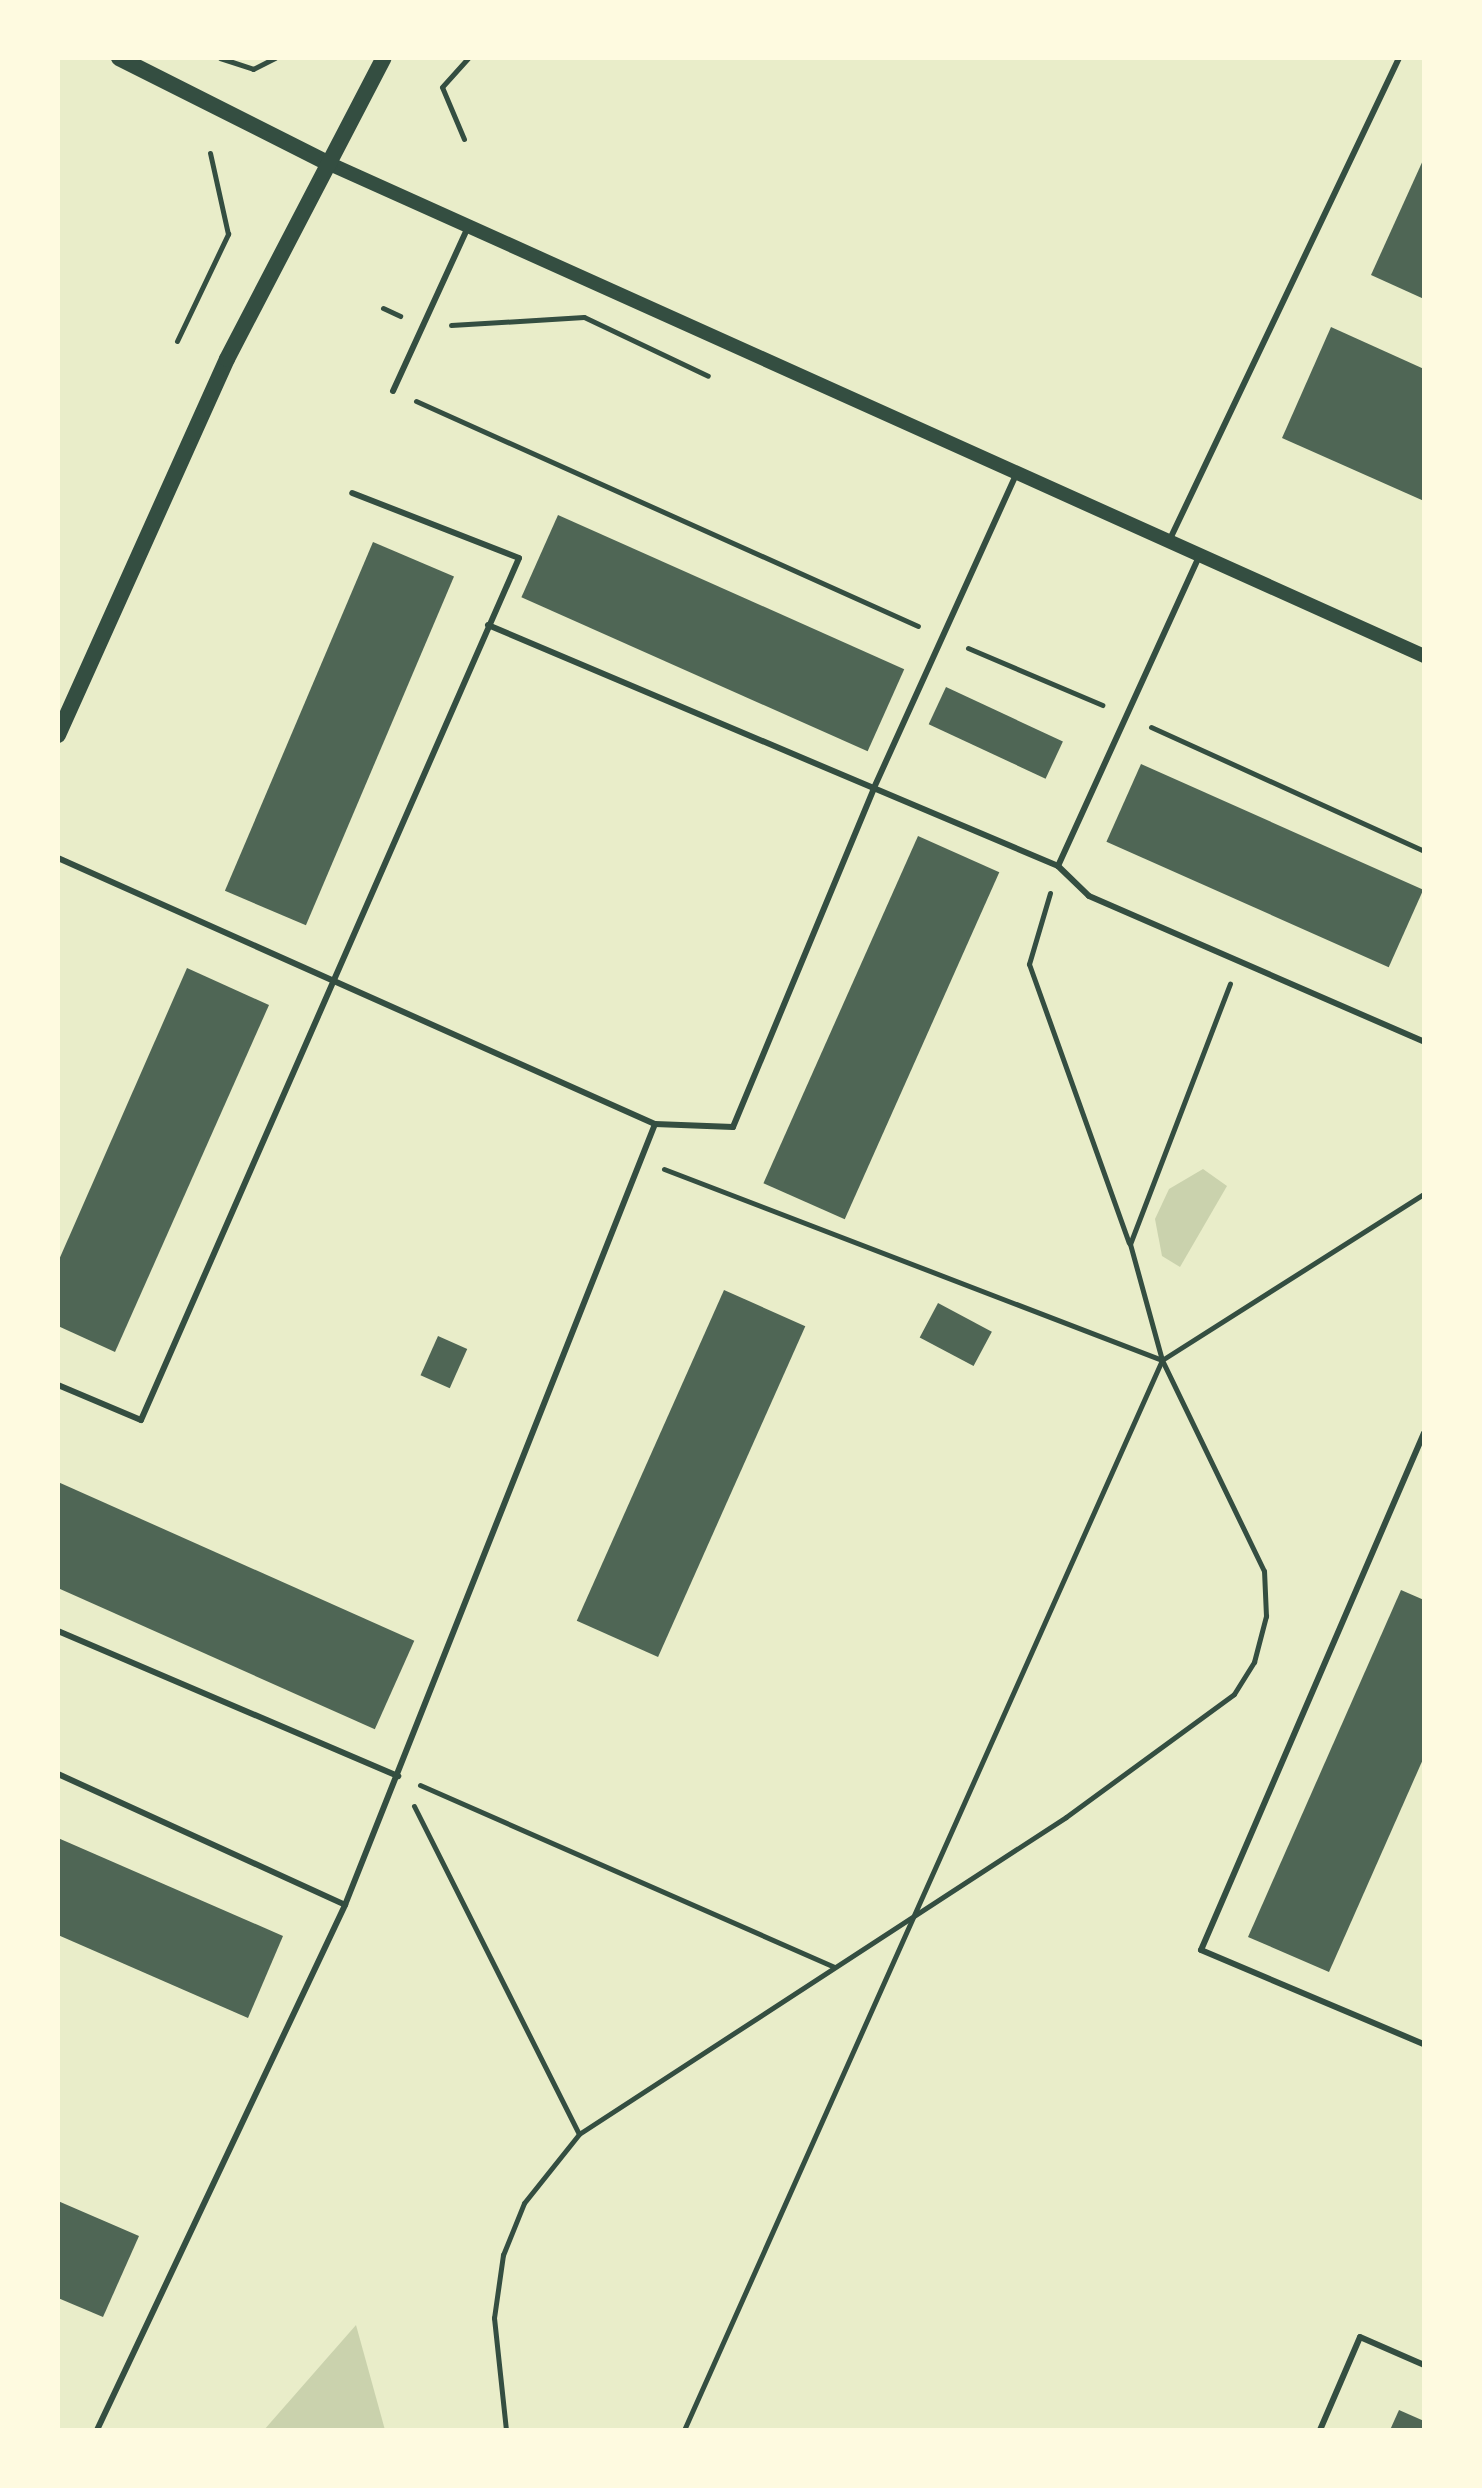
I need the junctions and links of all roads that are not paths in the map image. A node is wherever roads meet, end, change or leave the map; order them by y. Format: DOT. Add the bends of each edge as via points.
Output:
graph roads {
  1 [pos="119,58"];
  2 [pos="384,58"];
  3 [pos="1399,58"];
  4 [pos="330,164"];
  5 [pos="468,227"];
  6 [pos="393,391"];
  7 [pos="1016,475"];
  8 [pos="352,493"];
  9 [pos="1169,543"];
  10 [pos="1199,556"];
  11 [pos="488,625"];
  12 [pos="1424,656"];
  13 [pos="58,735"];
  14 [pos="873,790"];
  15 [pos="58,858"];
  16 [pos="1058,866"];
  17 [pos="330,981"];
  18 [pos="1424,1042"];
  19 [pos="655,1124"];
  20 [pos="58,1385"];
  21 [pos="1424,1433"];
  22 [pos="58,1631"];
  23 [pos="58,1774"];
  24 [pos="398,1776"];
  25 [pos="345,1905"];
  26 [pos="1424,2044"];
  27 [pos="1424,2365"];
  28 [pos="97,2430"];
  29 [pos="1320,2430"];
  1 -- 4 [label="main road"];
  2 -- 4 [label="main road"];
  3 -- 9 [label="lane"];
  4 -- 5 [label="street"];
  4 -- 13 [label="main road" via="227,359"];
  5 -- 6 [label="lane"];
  5 -- 7 [label="street"];
  7 -- 9 [label="street"];
  7 -- 14 [label="lane"];
  8 -- 11 [label="lane" via="519,558"];
  9 -- 10 [label="street"];
  10 -- 12 [label="street"];
  10 -- 16 [label="lane"];
  11 -- 14 [label="lane"];
  11 -- 17 [label="lane"];
  14 -- 16 [label="lane"];
  14 -- 19 [label="lane" via="733,1127"];
  15 -- 17 [label="lane"];
  16 -- 18 [label="lane" via="1089,896"];
  17 -- 19 [label="lane"];
  17 -- 20 [label="lane" via="141,1420"];
  19 -- 24 [label="lane"];
  21 -- 26 [label="lane" via="1201,1950"];
  22 -- 24 [label="lane"];
  23 -- 25 [label="lane"];
  24 -- 25 [label="lane"];
  25 -- 28 [label="lane"];
  27 -- 29 [label="lane" via="1360,2337"];
}
